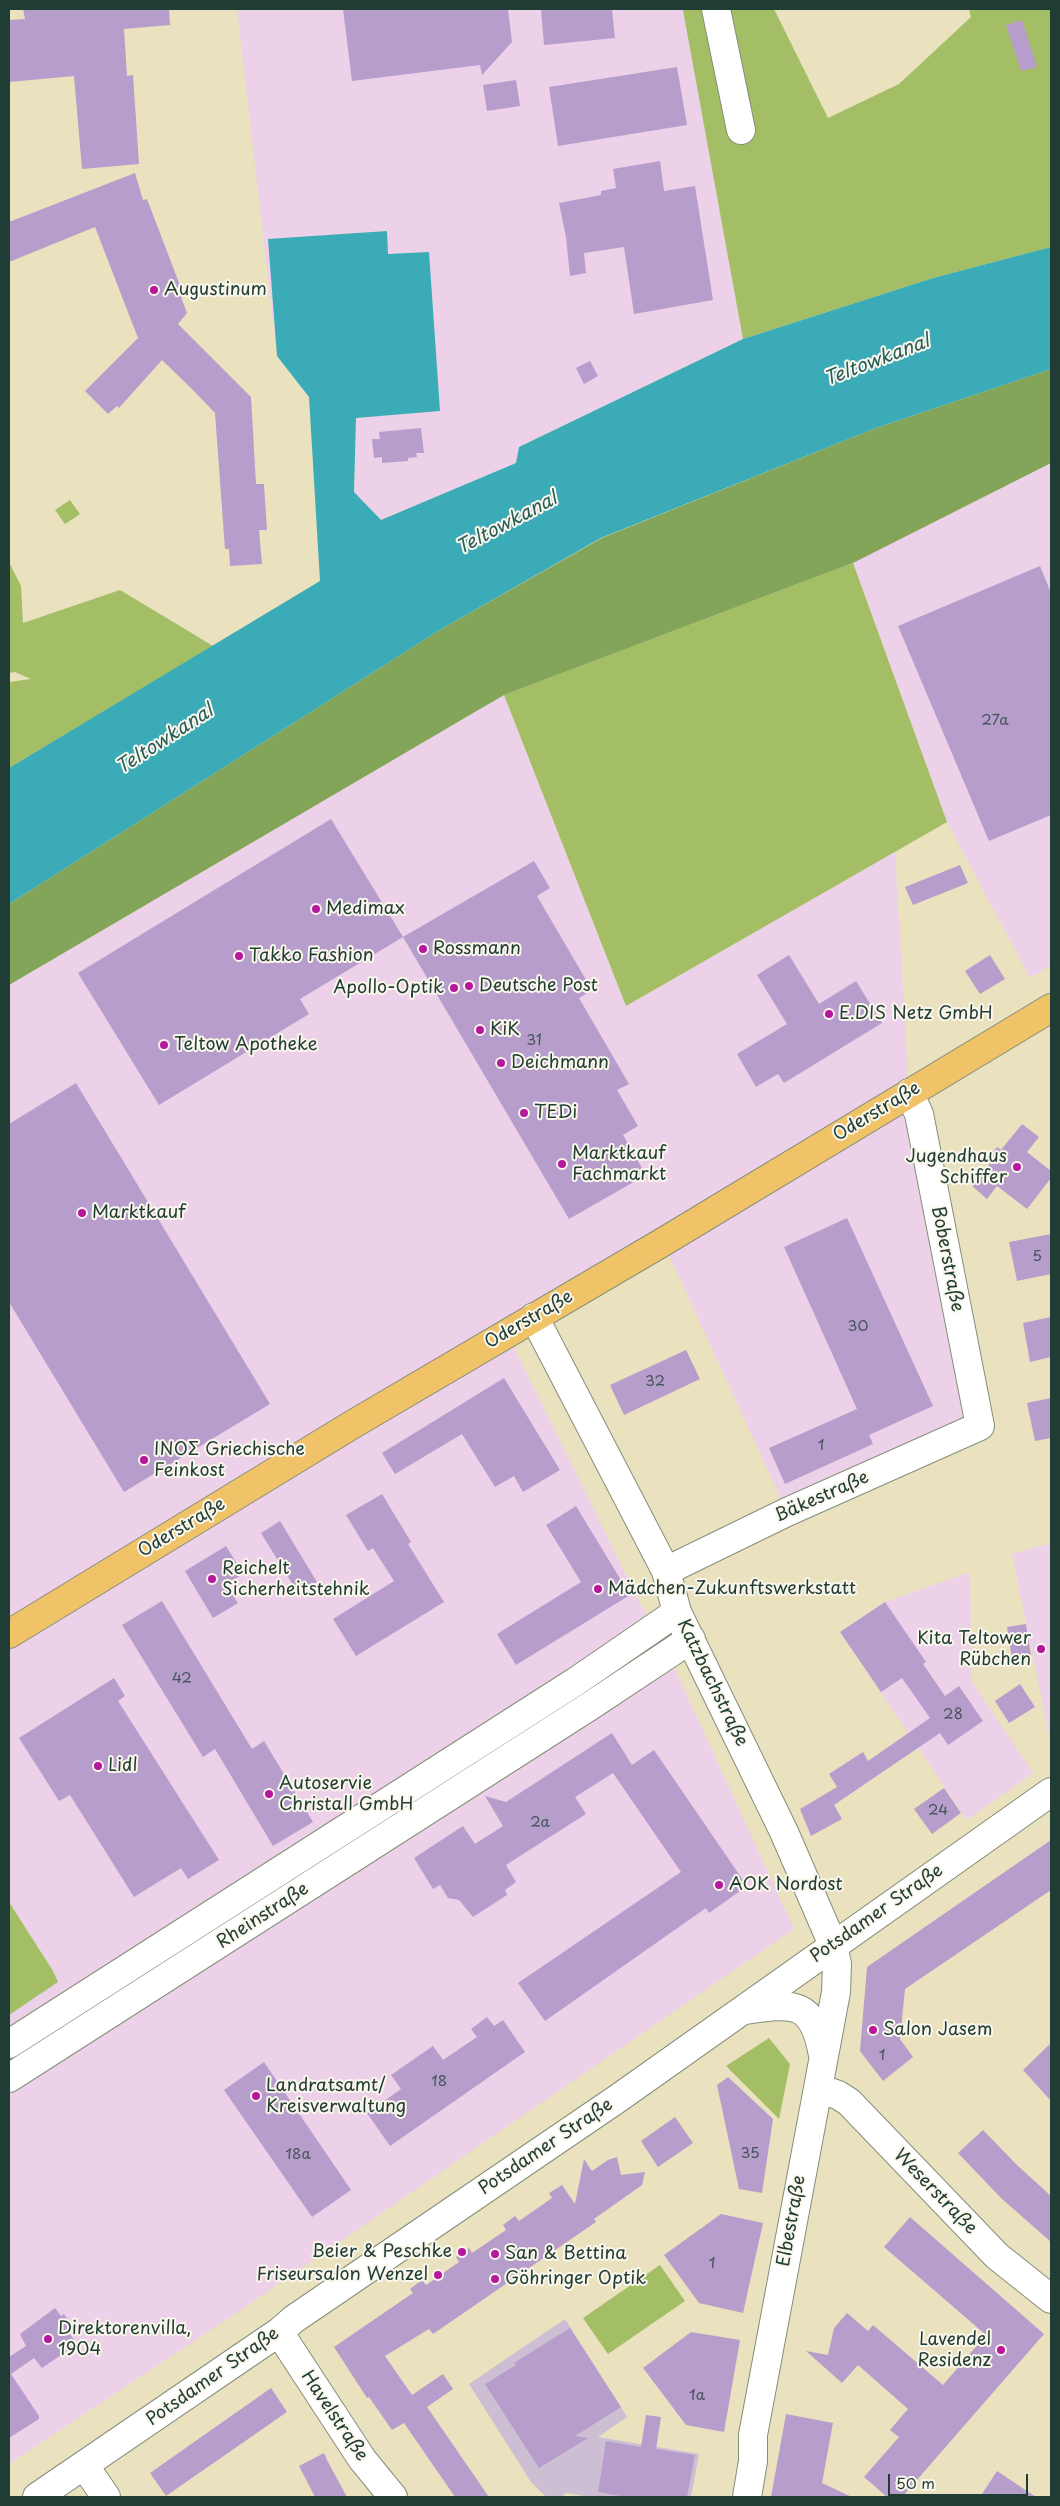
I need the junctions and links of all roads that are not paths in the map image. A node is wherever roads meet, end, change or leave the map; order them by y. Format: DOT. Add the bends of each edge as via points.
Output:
graph roads {
  1 [pos="716,9"];
  2 [pos="741,130"];
  3 [pos="1051,1008"];
  4 [pos="909,1093"];
  5 [pos="534,1317"];
  6 [pos="980,1426"];
  7 [pos="666,1571"];
  8 [pos="677,1612"];
  9 [pos="9,1634"];
  10 [pos="691,1639"];
  11 [pos="575,1682"];
  12 [pos="590,1706"];
  13 [pos="1051,1792"];
  14 [pos="362,1818"];
  15 [pos="378,1842"];
  16 [pos="833,1945"];
  17 [pos="132,1965"];
  18 [pos="148,1989"];
  19 [pos="741,2011"];
  20 [pos="9,2044"];
  21 [pos="824,2058"];
  22 [pos="9,2078"];
  23 [pos="818,2088"];
  24 [pos="1051,2299"];
  25 [pos="279,2332"];
  26 [pos="84,2465"];
  27 [pos="37,2497"];
  28 [pos="106,2497"];
  29 [pos="393,2497"];
  30 [pos="747,2497"];
  1 -- 2 [label="street"];
  3 -- 4 [label="main road, Oderstraße"];
  4 -- 5 [label="main road, Oderstraße"];
  4 -- 6 [label="street, Boberstraße" via="919,1114"];
  5 -- 7 [label="street, Katzbachstraße"];
  5 -- 9 [label="main road, Oderstraße"];
  6 -- 7 [label="street, Bäkestraße" via="787,1512"];
  7 -- 8 [label="street, Katzbachstraße"];
  8 -- 10 [label="street, Katzbachstraße"];
  8 -- 11 [label="street, Rheinstraße"];
  10 -- 12 [label="street, Rheinstraße"];
  10 -- 16 [label="street, Katzbachstraße" via="784,1832"];
  11 -- 12 [label="street"];
  11 -- 14 [label="street, Rheinstraße"];
  12 -- 15 [label="street, Rheinstraße"];
  13 -- 16 [label="street, Potsdamer Straße"];
  14 -- 15 [label="street"];
  14 -- 17 [label="street, Rheinstraße"];
  15 -- 18 [label="street, Rheinstraße"];
  16 -- 19 [label="street, Potsdamer Straße"];
  16 -- 21 [label="street, Elbestraße" via="838,1976"];
  17 -- 18 [label="street"];
  17 -- 20 [label="street, Rheinstraße"];
  18 -- 22 [label="street, Rheinstraße"];
  19 -- 21 [label="street" via="792,2006 809,2014 820,2035"];
  19 -- 25 [label="street, Potsdamer Straße"];
  21 -- 23 [label="street, Elbestraße"];
  23 -- 24 [label="street, Weserstraße" via="849,2102 997,2256"];
  23 -- 30 [label="street, Elbestraße" via="753,2435 753,2461"];
  25 -- 26 [label="street, Potsdamer Straße"];
  25 -- 29 [label="street, Havelstraße" via="362,2460"];
  26 -- 27 [label="street, Potsdamer Straße"];
  26 -- 28 [label="street"];
}
